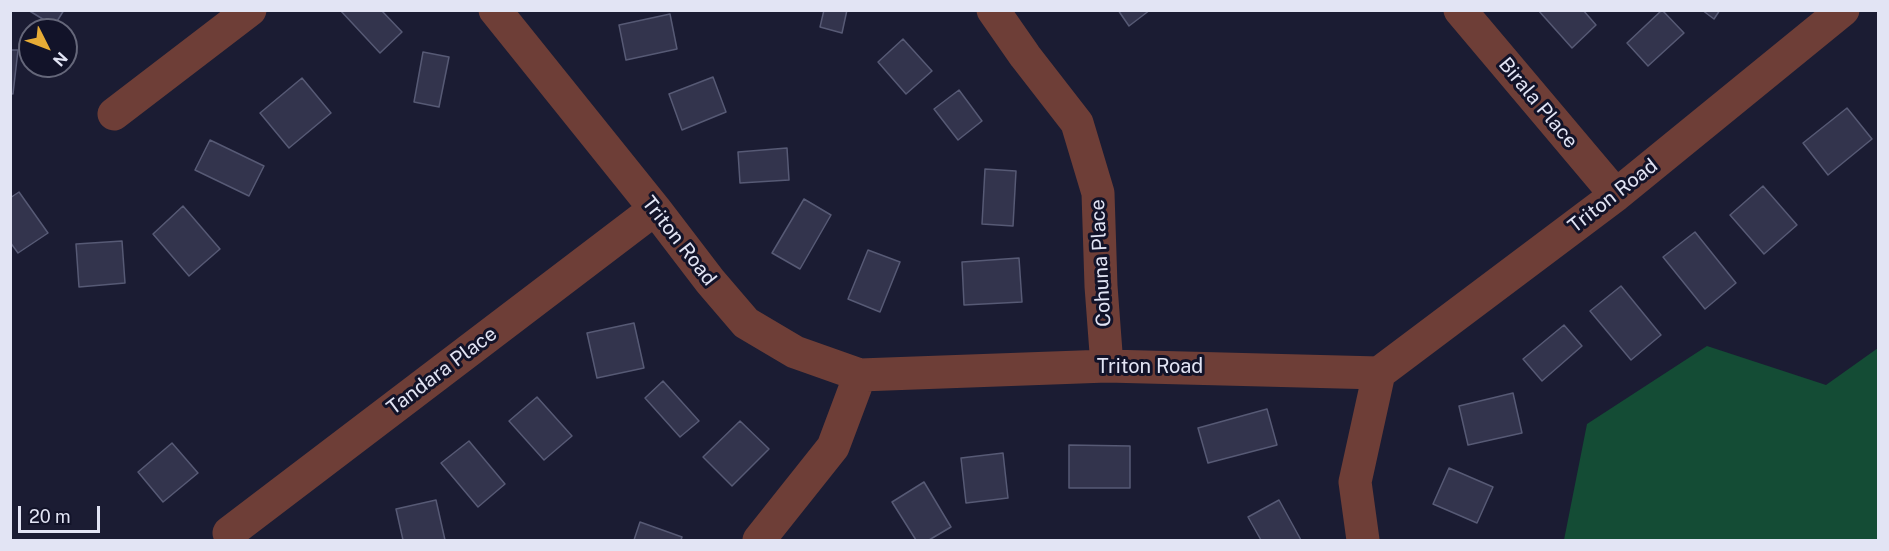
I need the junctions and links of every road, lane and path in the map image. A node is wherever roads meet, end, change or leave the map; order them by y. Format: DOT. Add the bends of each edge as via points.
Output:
graph roads {
  1 [pos="250,10"];
  2 [pos="495,10"];
  3 [pos="993,10"];
  4 [pos="1461,10"];
  5 [pos="1843,10"];
  6 [pos="114,114"];
  7 [pos="1616,195"];
  8 [pos="655,209"];
  9 [pos="1107,366"];
  10 [pos="1379,372"];
  11 [pos="860,375"];
  12 [pos="229,533"];
  13 [pos="759,540"];
  14 [pos="1363,540"];
  1 -- 6 [label="street"];
  2 -- 8 [label="street, Triton Road"];
  3 -- 9 [label="street, Cohuna Place" via="1077,123 1098,193"];
  4 -- 7 [label="street, Birala Place"];
  5 -- 7 [label="street, Triton Road"];
  7 -- 10 [label="street, Triton Road"];
  8 -- 11 [label="street, Triton Road" via="746,323 795,352"];
  8 -- 12 [label="street, Tandara Place"];
  9 -- 10 [label="street, Triton Road"];
  9 -- 11 [label="street, Triton Road"];
  10 -- 14 [label="street" via="1355,482"];
  11 -- 13 [label="street" via="833,447"];
}
